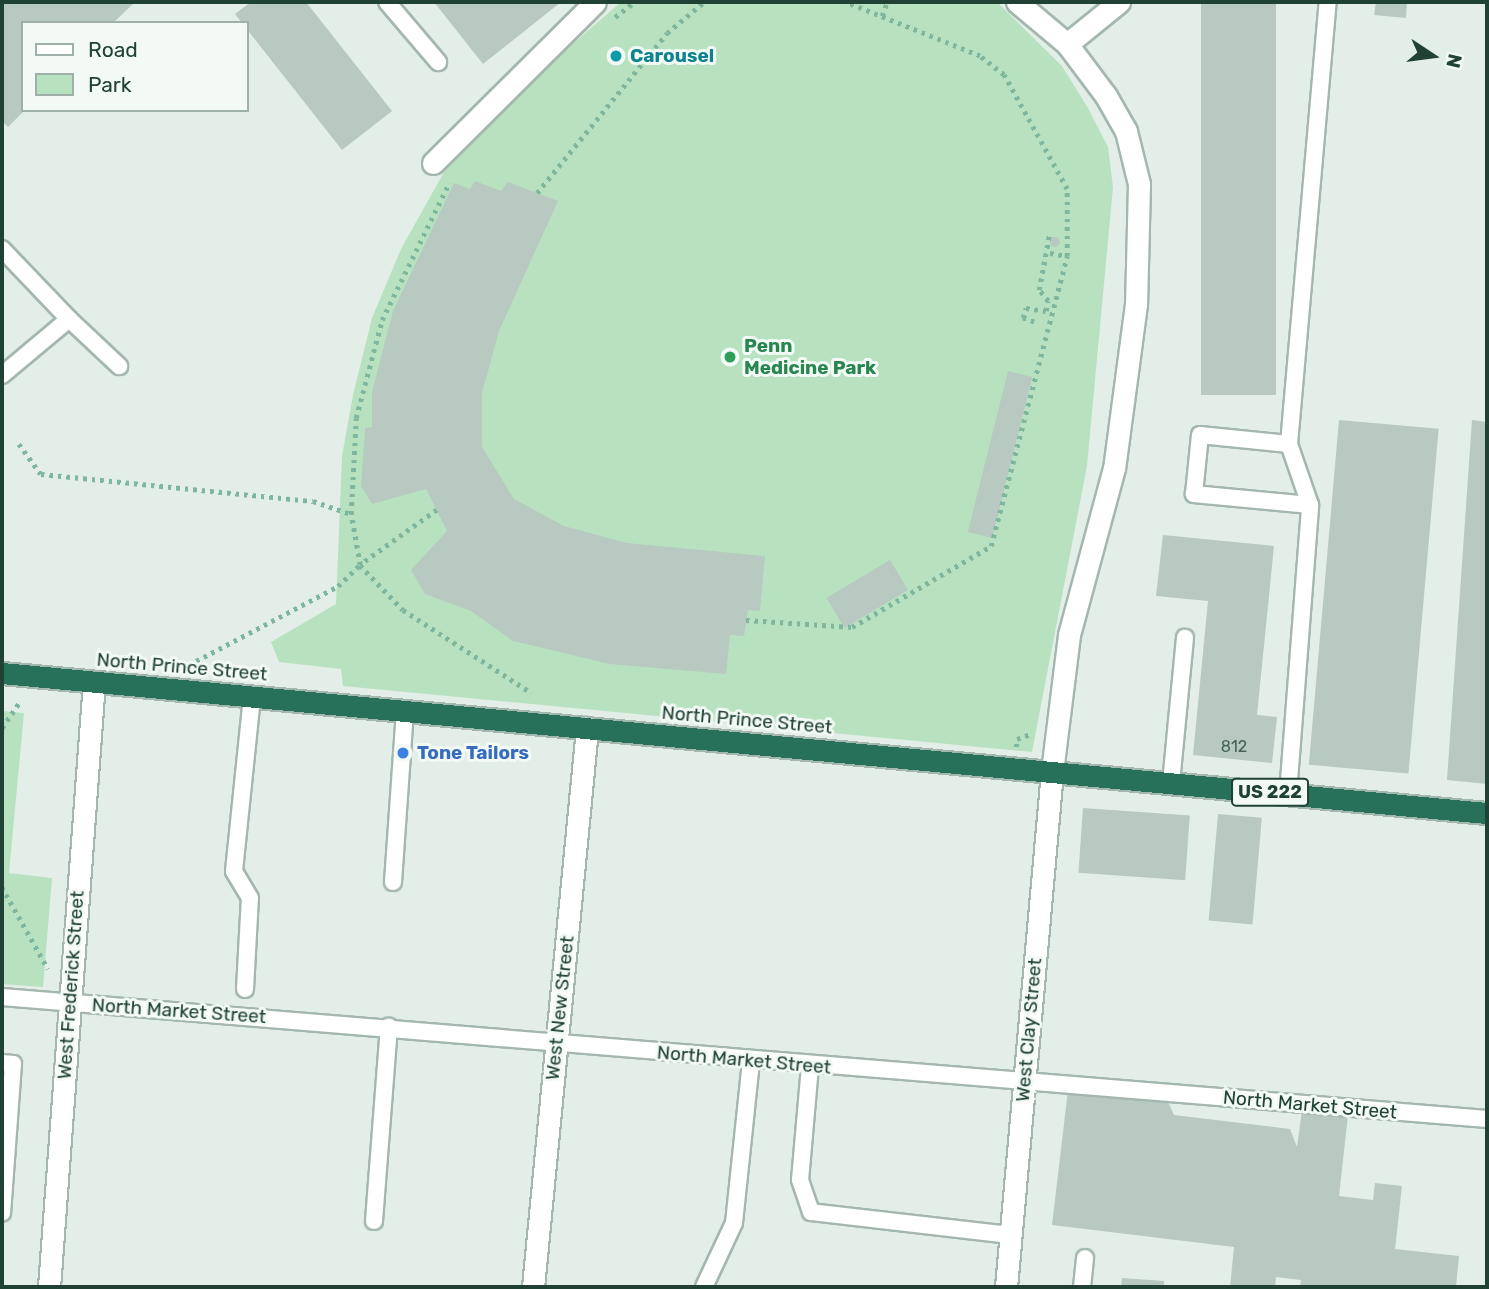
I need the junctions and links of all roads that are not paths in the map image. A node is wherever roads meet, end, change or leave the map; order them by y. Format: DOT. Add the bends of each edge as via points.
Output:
graph roads {
  1 [pos="387,2"];
  2 [pos="595,2"];
  3 [pos="1017,2"];
  4 [pos="1119,2"];
  5 [pos="1328,2"];
  6 [pos="1067,44"];
  7 [pos="438,62"];
  8 [pos="433,163"];
  9 [pos="2,249"];
  10 [pos="69,318"];
  11 [pos="119,366"];
  12 [pos="2,375"];
  13 [pos="1289,444"];
  14 [pos="1310,505"];
  15 [pos="1185,638"];
  16 [pos="2,673"];
  17 [pos="94,682"];
  18 [pos="252,697"];
  19 [pos="405,711"];
  20 [pos="587,728"];
  21 [pos="1052,772"];
  22 [pos="1171,783"];
  23 [pos="1289,794"];
  24 [pos="1487,813"];
  25 [pos="393,882"];
  26 [pos="244,989"];
  27 [pos="2,997"];
  28 [pos="70,1002"];
  29 [pos="389,1027"];
  30 [pos="556,1042"];
  31 [pos="751,1060"];
  32 [pos="2,1063"];
  33 [pos="810,1066"];
  34 [pos="1024,1082"];
  35 [pos="1487,1119"];
  36 [pos="2,1213"];
  37 [pos="374,1221"];
  38 [pos="1011,1235"];
  39 [pos="1085,1258"];
  40 [pos="48,1287"];
  41 [pos="533,1287"];
  42 [pos="704,1287"];
  43 [pos="1006,1287"];
  44 [pos="1082,1287"];
  1 -- 7 [label="lane"];
  2 -- 8 [label="street"];
  3 -- 6 [label="street, West Clay Street"];
  4 -- 6 [label="street"];
  5 -- 13 [label="lane"];
  6 -- 21 [label="street, West Clay Street" via="1126,131 1139,184 1140,231 1114,468 1069,635"];
  9 -- 10 [label="lane"];
  10 -- 11 [label="lane"];
  10 -- 12 [label="lane"];
  13 -- 14 [label="lane"];
  13 -- 14 [label="lane" via="1200,435 1194,494"];
  14 -- 23 [label="lane"];
  15 -- 22 [label="lane"];
  16 -- 17 [label="highway, North Prince Street / US 222"];
  17 -- 18 [label="highway, North Prince Street / US 222"];
  17 -- 28 [label="street, West Frederick Street"];
  18 -- 19 [label="highway, North Prince Street / US 222"];
  18 -- 26 [label="lane" via="234,871 250,898"];
  19 -- 20 [label="highway, North Prince Street / US 222"];
  19 -- 25 [label="lane"];
  20 -- 21 [label="highway, North Prince Street / US 222"];
  20 -- 30 [label="street, West New Street"];
  21 -- 22 [label="highway, North Prince Street / US 222"];
  21 -- 34 [label="street, West Clay Street"];
  22 -- 23 [label="highway, North Prince Street / US 222"];
  23 -- 24 [label="highway, North Prince Street / US 222"];
  27 -- 28 [label="lane, North Market Street"];
  28 -- 29 [label="lane, North Market Street"];
  28 -- 40 [label="street, West Frederick Street"];
  29 -- 30 [label="lane, North Market Street"];
  29 -- 37 [label="lane"];
  30 -- 31 [label="lane, North Market Street"];
  30 -- 41 [label="street, West New Street"];
  31 -- 33 [label="lane, North Market Street"];
  31 -- 42 [label="lane" via="734,1223"];
  32 -- 36 [label="lane" via="13,1064"];
  33 -- 34 [label="lane, North Market Street"];
  33 -- 38 [label="lane" via="800,1180 811,1212"];
  34 -- 35 [label="lane, North Market Street"];
  34 -- 38 [label="street, West Clay Street"];
  38 -- 43 [label="street, West Clay Street"];
  39 -- 44 [label="lane"];
}
